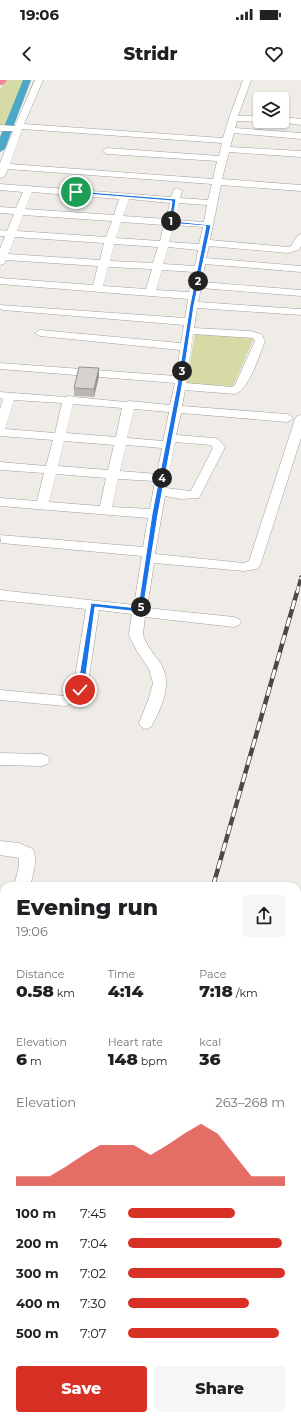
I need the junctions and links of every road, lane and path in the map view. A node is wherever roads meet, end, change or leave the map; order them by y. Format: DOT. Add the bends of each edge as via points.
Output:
graph roads {
  1 [pos="39,80"];
  2 [pos="248,80"];
  3 [pos="233,118"];
  4 [pos="253,119"];
  5 [pos="289,121"];
  6 [pos="301,122"];
  7 [pos="11,128"];
  8 [pos="145,135"];
  9 [pos="301,136"];
  10 [pos="227,145"];
  11 [pos="107,151"];
  12 [pos="140,153"];
  13 [pos="301,154"];
  14 [pos="2,166"];
  15 [pos="0,178"];
  16 [pos="179,178"];
  17 [pos="218,182"];
  18 [pos="0,188"];
  19 [pos="301,188"];
  20 [pos="28,190"];
  21 [pos="125,196"];
  22 [pos="175,200"];
  23 [pos="213,203"];
  24 [pos="72,204"];
  25 [pos="0,210"];
  26 [pos="20,211"];
  27 [pos="118,218"];
  28 [pos="170,222"];
  29 [pos="209,225"];
  30 [pos="0,232"];
  31 [pos="11,233"];
  32 [pos="301,237"];
  33 [pos="110,241"];
  34 [pos="165,244"];
  35 [pos="205,245"];
  36 [pos="1,258"];
  37 [pos="53,260"];
  38 [pos="103,264"];
  39 [pos="201,266"];
  40 [pos="158,268"];
  41 [pos="301,269"];
  42 [pos="0,281"];
  43 [pos="45,285"];
  44 [pos="98,289"];
  45 [pos="150,293"];
  46 [pos="301,293"];
  47 [pos="194,296"];
  48 [pos="3,308"];
  49 [pos="299,312"];
  50 [pos="189,326"];
  51 [pos="40,333"];
  52 [pos="185,347"];
  53 [pos="0,366"];
  54 [pos="180,383"];
  55 [pos="5,395"];
  56 [pos="69,399"];
  57 [pos="129,404"];
  58 [pos="175,408"];
  59 [pos="287,418"];
  60 [pos="301,419"];
  61 [pos="0,428"];
  62 [pos="0,432"];
  63 [pos="59,436"];
  64 [pos="121,442"];
  65 [pos="168,442"];
  66 [pos="0,466"];
  67 [pos="51,470"];
  68 [pos="113,475"];
  69 [pos="162,478"];
  70 [pos="159,491"];
  71 [pos="0,502"];
  72 [pos="42,505"];
  73 [pos="105,510"];
  74 [pos="155,514"];
  75 [pos="1,539"];
  76 [pos="148,555"];
  77 [pos="0,595"];
  78 [pos="93,605"];
  79 [pos="140,611"];
  80 [pos="234,622"];
  81 [pos="0,695"];
  82 [pos="146,723"];
  83 [pos="0,759"];
  84 [pos="42,760"];
  85 [pos="0,848"];
  86 [pos="23,882"];
  1 -- 7 [label="street"];
  2 -- 3 [label="street"];
  3 -- 4 [label="street"];
  3 -- 10 [label="street"];
  5 -- 6 [label="street"];
  7 -- 8 [label="street"];
  7 -- 14 [label="street"];
  8 -- 10 [label="street"];
  8 -- 12 [label="street"];
  9 -- 10 [label="street"];
  10 -- 12 [label="street"];
  10 -- 13 [label="street"];
  10 -- 17 [label="street"];
  11 -- 12 [label="street"];
  14 -- 15 [label="street"];
  14 -- 24 [label="street"];
  16 -- 17 [label="street"];
  16 -- 22 [label="street"];
  16 -- 24 [label="street"];
  17 -- 19 [label="street"];
  17 -- 23 [label="street"];
  18 -- 20 [label="street"];
  20 -- 24 [label="street"];
  20 -- 26 [label="street"];
  21 -- 22 [label="street"];
  21 -- 24 [label="street"];
  21 -- 27 [label="street"];
  22 -- 23 [label="street"];
  22 -- 28 [label="street"];
  23 -- 29 [label="street"];
  24 -- 26 [label="street"];
  24 -- 27 [label="street"];
  24 -- 31 [label="street"];
  24 -- 33 [label="street"];
  25 -- 26 [label="street"];
  26 -- 31 [label="street"];
  27 -- 28 [label="street"];
  27 -- 33 [label="street"];
  28 -- 29 [label="street"];
  28 -- 34 [label="street"];
  29 -- 35 [label="street"];
  30 -- 31 [label="street"];
  31 -- 36 [label="street"];
  32 -- 35 [label="street" via="295,248 288,250"];
  33 -- 34 [label="street"];
  33 -- 38 [label="street"];
  34 -- 35 [label="street"];
  34 -- 40 [label="street"];
  35 -- 39 [label="street"];
  36 -- 37 [label="street"];
  37 -- 38 [label="street"];
  37 -- 43 [label="street"];
  38 -- 40 [label="street"];
  38 -- 44 [label="street"];
  39 -- 40 [label="street"];
  39 -- 41 [label="street"];
  39 -- 47 [label="street"];
  40 -- 45 [label="street"];
  42 -- 43 [label="street"];
  43 -- 44 [label="street"];
  44 -- 45 [label="street"];
  45 -- 47 [label="street"];
  46 -- 47 [label="street"];
  47 -- 49 [label="street"];
  47 -- 50 [label="street"];
  48 -- 50 [label="street"];
  50 -- 52 [label="street"];
  50 -- 54 [label="street" via="250,334 257,336 260,341 240,386 235,391"];
  51 -- 52 [label="street"];
  52 -- 54 [label="street"];
  53 -- 54 [label="street"];
  54 -- 58 [label="street"];
  55 -- 56 [label="street"];
  55 -- 61 [label="street"];
  56 -- 57 [label="street"];
  56 -- 63 [label="street"];
  57 -- 58 [label="street"];
  57 -- 64 [label="street"];
  58 -- 59 [label="street"];
  58 -- 65 [label="street"];
  60 -- 76 [label="street" via="252,566"];
  62 -- 63 [label="street"];
  63 -- 64 [label="street"];
  63 -- 67 [label="street"];
  64 -- 65 [label="street"];
  64 -- 68 [label="street"];
  65 -- 69 [label="street"];
  65 -- 70 [label="street" via="214,442 219,447 195,494"];
  66 -- 67 [label="street"];
  67 -- 68 [label="street"];
  67 -- 72 [label="street"];
  68 -- 69 [label="street"];
  68 -- 73 [label="street"];
  69 -- 70 [label="street"];
  70 -- 74 [label="street"];
  71 -- 72 [label="street"];
  72 -- 73 [label="street"];
  73 -- 74 [label="street"];
  74 -- 76 [label="street"];
  75 -- 76 [label="street"];
  76 -- 79 [label="street"];
  77 -- 78 [label="street"];
  78 -- 79 [label="street"];
  78 -- 81 [label="street" via="78,695 65,701"];
  79 -- 80 [label="street"];
  79 -- 82 [label="street" via="137,641 157,667 160,676 160,685"];
  83 -- 84 [label="street"];
  85 -- 86 [label="street" via="19,850 27,854"];
}
